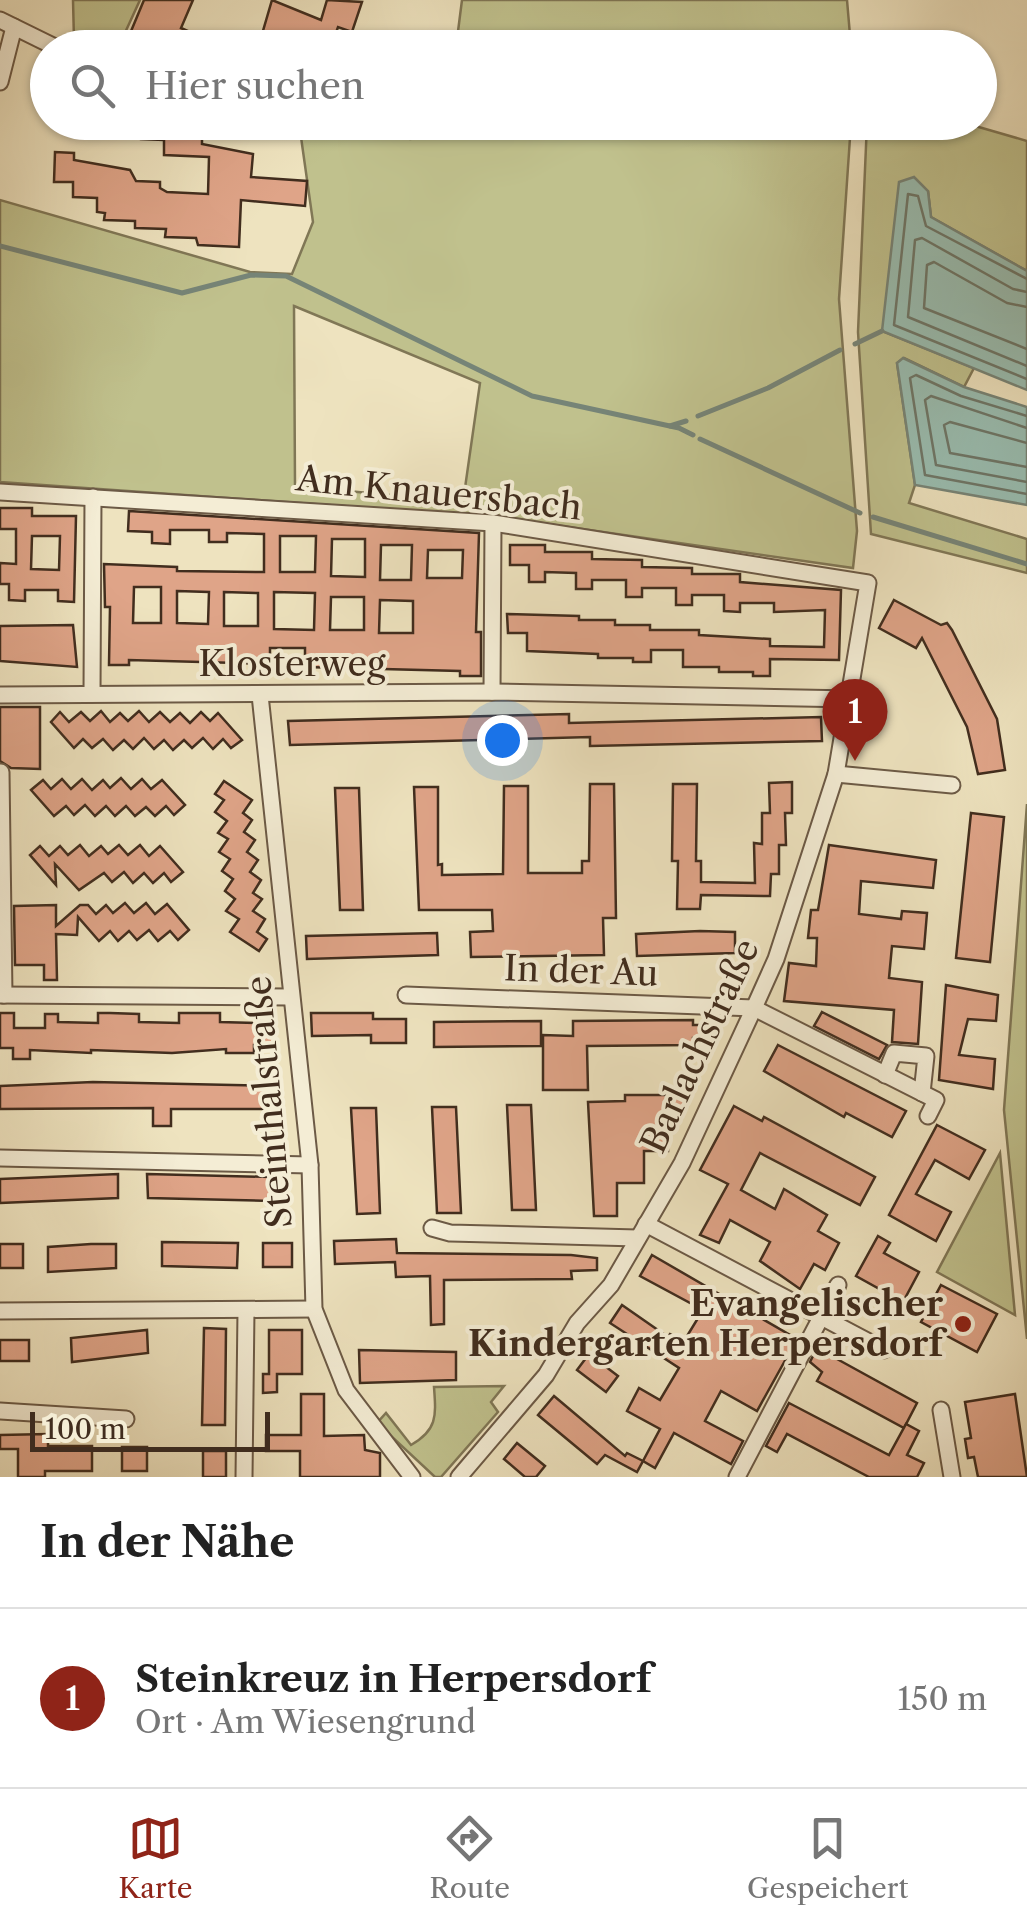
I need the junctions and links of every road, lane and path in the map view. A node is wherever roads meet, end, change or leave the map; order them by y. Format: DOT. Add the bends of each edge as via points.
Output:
graph roads {
  1 [pos="7,24"];
  2 [pos="30,35"];
  3 [pos="0,82"];
  4 [pos="0,492"];
  5 [pos="93,497"];
  6 [pos="494,523"];
  7 [pos="868,582"];
  8 [pos="492,692"];
  9 [pos="92,694"];
  10 [pos="0,695"];
  11 [pos="260,695"];
  12 [pos="852,700"];
  13 [pos="1,772"];
  14 [pos="836,774"];
  15 [pos="952,785"];
  16 [pos="2,995"];
  17 [pos="406,995"];
  18 [pos="290,997"];
  19 [pos="754,1008"];
  20 [pos="885,1075"];
  21 [pos="922,1093"];
  22 [pos="928,1116"];
  23 [pos="0,1158"];
  24 [pos="310,1166"];
  25 [pos="432,1228"];
  26 [pos="642,1231"];
  27 [pos="838,1285"];
  28 [pos="314,1309"];
  29 [pos="246,1310"];
  30 [pos="0,1311"];
  31 [pos="822,1316"];
  32 [pos="884,1350"];
  33 [pos="941,1410"];
  34 [pos="0,1412"];
  35 [pos="126,1419"];
  36 [pos="244,1477"];
  37 [pos="412,1477"];
  38 [pos="459,1477"];
  39 [pos="736,1477"];
  40 [pos="952,1477"];
  1 -- 2 [label="street"];
  1 -- 3 [label="street"];
  4 -- 5 [label="street, Am Knauersbach"];
  5 -- 6 [label="street, Am Knauersbach"];
  5 -- 9 [label="street"];
  6 -- 7 [label="street, Am Knauersbach"];
  6 -- 8 [label="street"];
  7 -- 12 [label="street, Barlachstraße"];
  8 -- 11 [label="street, Klosterweg"];
  8 -- 12 [label="street, Klosterweg"];
  9 -- 10 [label="street, Klosterweg"];
  9 -- 11 [label="street, Klosterweg"];
  11 -- 18 [label="street, Steinthalstraße"];
  12 -- 14 [label="street, Barlachstraße"];
  13 -- 16 [label="street"];
  14 -- 15 [label="street"];
  14 -- 19 [label="street, Barlachstraße"];
  16 -- 18 [label="street"];
  17 -- 19 [label="street, In der Au"];
  18 -- 24 [label="street, Steinthalstraße"];
  19 -- 20 [label="street"];
  19 -- 26 [label="street, Barlachstraße" via="682,1164"];
  20 -- 21 [label="street"];
  20 -- 21 [label="street" via="894,1053 926,1056"];
  21 -- 22 [label="street" via="936,1100"];
  23 -- 24 [label="street"];
  24 -- 28 [label="street, Steinthalstraße"];
  25 -- 26 [label="street"];
  26 -- 31 [label="street"];
  26 -- 38 [label="street, Barlachstraße" via="546,1375"];
  27 -- 31 [label="street"];
  28 -- 29 [label="street"];
  28 -- 37 [label="street, Steinthalstraße" via="346,1390"];
  29 -- 30 [label="street"];
  29 -- 36 [label="street"];
  31 -- 32 [label="street"];
  31 -- 39 [label="street"];
  33 -- 40 [label="street"];
  34 -- 35 [label="street"];
}
